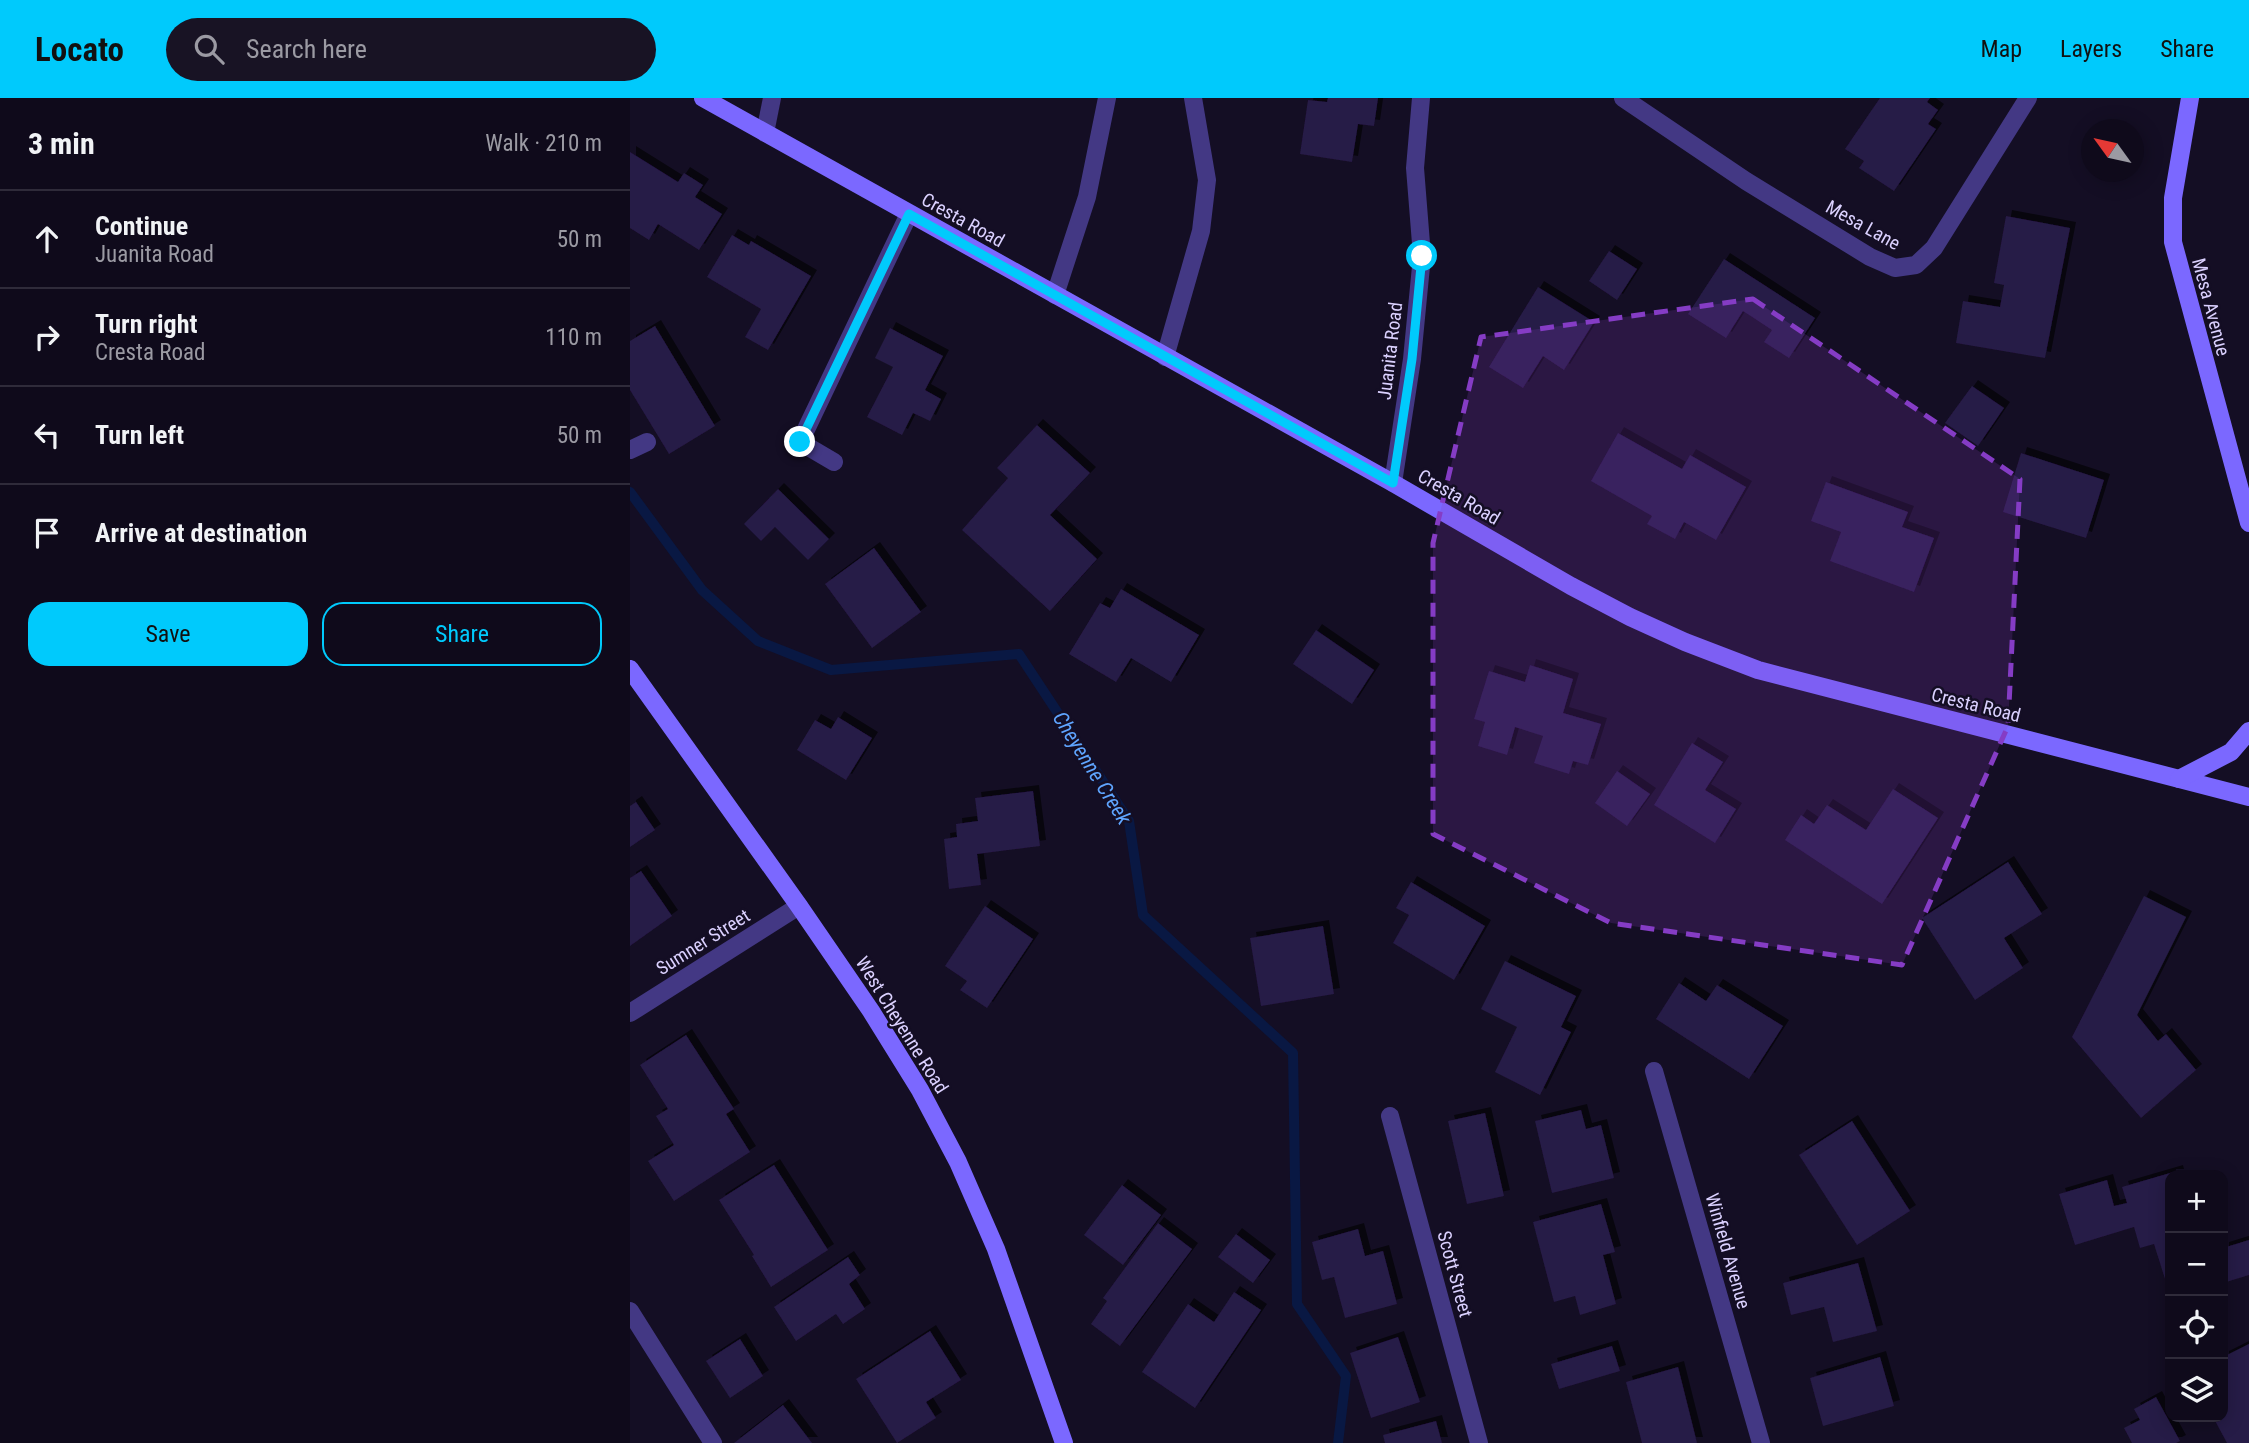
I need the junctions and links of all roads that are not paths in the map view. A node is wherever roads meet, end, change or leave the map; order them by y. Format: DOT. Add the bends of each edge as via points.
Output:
graph roads {
  1 [pos="703,98"];
  2 [pos="772,98"];
  3 [pos="1107,98"];
  4 [pos="1193,98"];
  5 [pos="1421,98"];
  6 [pos="1623,98"];
  7 [pos="2028,98"];
  8 [pos="2187,99"];
  9 [pos="765,132"];
  10 [pos="909,214"];
  11 [pos="1055,295"];
  12 [pos="1166,357"];
  13 [pos="647,442"];
  14 [pos="630,450"];
  15 [pos="834,462"];
  16 [pos="1393,483"];
  17 [pos="2249,523"];
  18 [pos="630,669"];
  19 [pos="2249,731"];
  20 [pos="2179,779"];
  21 [pos="2249,797"];
  22 [pos="799,906"];
  23 [pos="630,1013"];
  24 [pos="1654,1070"];
  25 [pos="1390,1116"];
  26 [pos="630,1311"];
  27 [pos="713,1443"];
  28 [pos="1064,1443"];
  29 [pos="1479,1443"];
  30 [pos="1761,1443"];
  1 -- 9 [label="main road, Cresta Road"];
  2 -- 9 [label="street"];
  3 -- 11 [label="street" via="1087,197"];
  4 -- 12 [label="street" via="1207,180 1201,231"];
  5 -- 16 [label="street, Juanita Road" via="1415,169 1422,256"];
  6 -- 7 [label="street, Mesa Lane" via="1746,181 1895,268 1916,265 1934,248"];
  8 -- 17 [label="main road, Mesa Avenue" via="2173,198 2173,242"];
  9 -- 10 [label="main road, Cresta Road"];
  10 -- 11 [label="main road, Cresta Road"];
  10 -- 15 [label="street" via="800,442"];
  11 -- 12 [label="main road, Cresta Road"];
  12 -- 16 [label="main road, Cresta Road"];
  13 -- 14 [label="street"];
  16 -- 20 [label="main road, Cresta Road" via="1629,617 1746,665"];
  18 -- 22 [label="main road, West Cheyenne Road"];
  19 -- 20 [label="main road" via="2231,752"];
  20 -- 21 [label="main road, Cresta Road"];
  22 -- 23 [label="street, Sumner Street"];
  22 -- 28 [label="main road, West Cheyenne Road" via="920,1090 957,1162 996,1249"];
  24 -- 30 [label="street, Winfield Avenue"];
  25 -- 29 [label="street, Scott Street"];
  26 -- 27 [label="street"];
}
